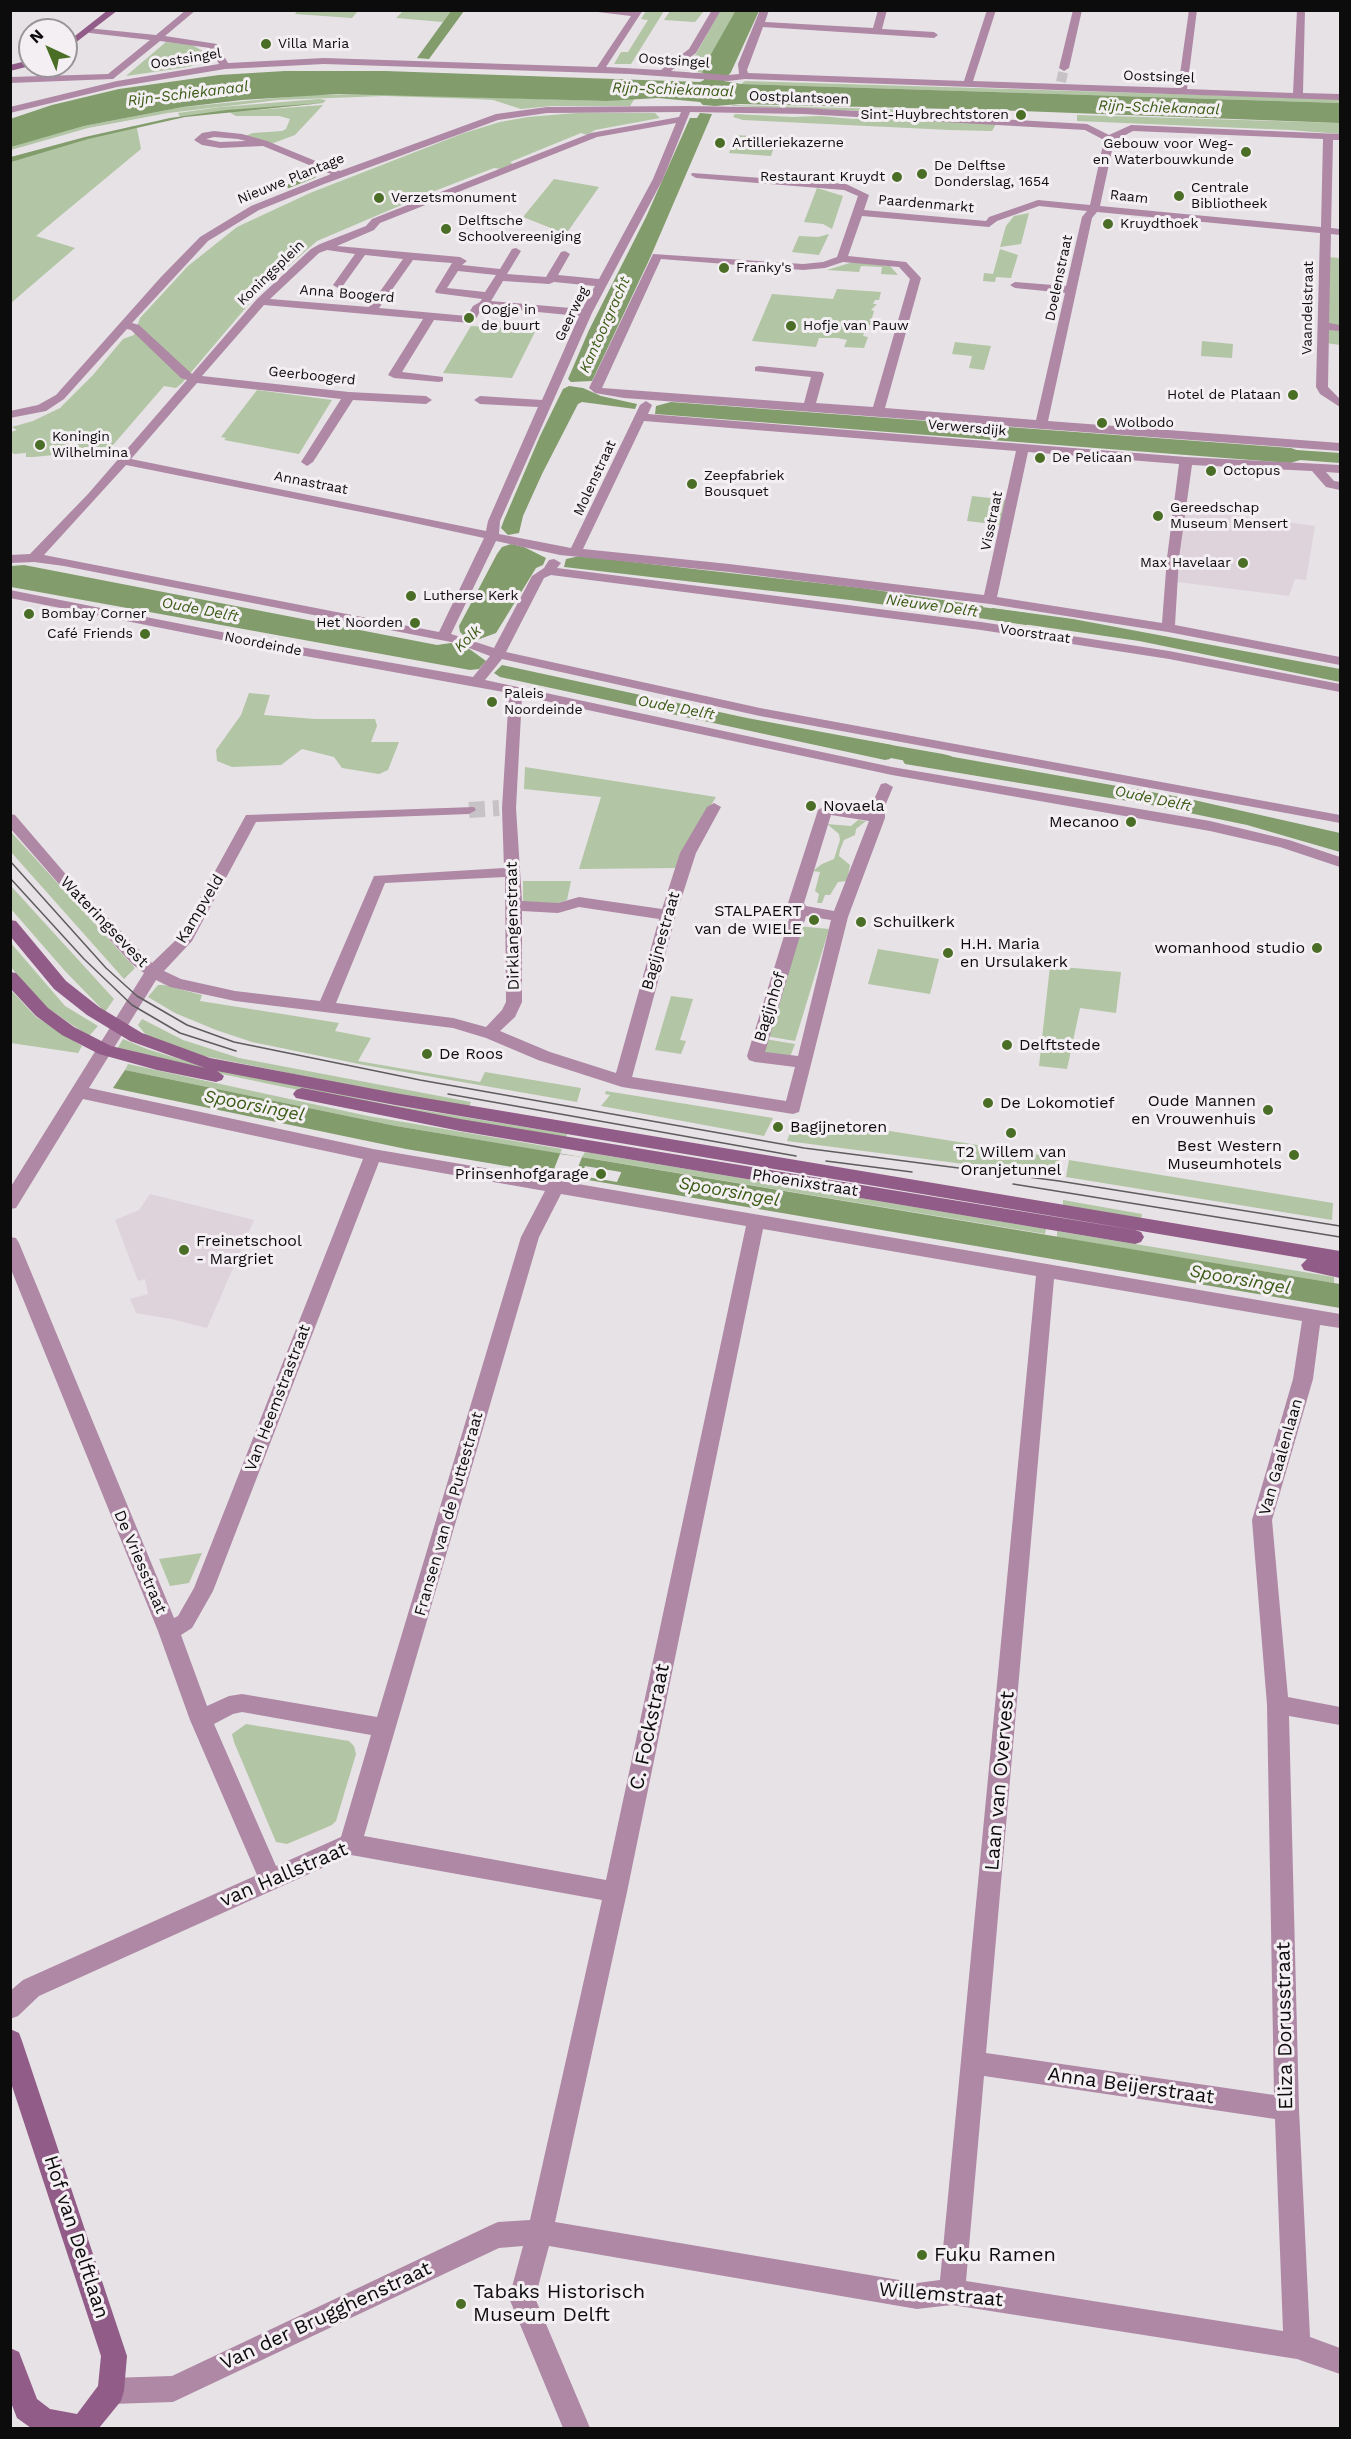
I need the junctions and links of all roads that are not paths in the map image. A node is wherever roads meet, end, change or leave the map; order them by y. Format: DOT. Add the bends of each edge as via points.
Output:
graph roads {
  1 [pos="114,10"];
  2 [pos="192,10"];
  3 [pos="585,10"];
  4 [pos="717,10"];
  5 [pos="765,10"];
  6 [pos="883,10"];
  7 [pos="992,10"];
  8 [pos="1078,10"];
  9 [pos="1193,10"];
  10 [pos="1301,10"];
  11 [pos="637,12"];
  12 [pos="759,24"];
  13 [pos="90,30"];
  14 [pos="877,32"];
  15 [pos="934,35"];
  16 [pos="159,38"];
  17 [pos="78,39"];
  18 [pos="225,66"];
  19 [pos="1064,68"];
  20 [pos="600,70"];
  21 [pos="663,73"];
  22 [pos="745,76"];
  23 [pos="47,78"];
  24 [pos="10,80"];
  25 [pos="113,81"];
  26 [pos="967,85"];
  27 [pos="1182,92"];
  28 [pos="56,93"];
  29 [pos="1298,96"];
  30 [pos="1341,97"];
  31 [pos="10,104"];
  32 [pos="10,110"];
  33 [pos="510,114"];
  34 [pos="685,114"];
  35 [pos="1328,136"];
  36 [pos="1341,137"];
  37 [pos="1109,140"];
  38 [pos="264,143"];
  39 [pos="341,175"];
  40 [pos="696,175"];
  41 [pos="1094,209"];
  42 [pos="858,213"];
  43 [pos="1325,230"];
  44 [pos="1341,231"];
  45 [pos="323,245"];
  46 [pos="516,251"];
  47 [pos="362,252"];
  48 [pos="565,254"];
  49 [pos="411,255"];
  50 [pos="842,259"];
  51 [pos="459,263"];
  52 [pos="502,275"];
  53 [pos="551,278"];
  54 [pos="603,283"];
  55 [pos="338,285"];
  56 [pos="1015,285"];
  57 [pos="1071,290"];
  58 [pos="486,300"];
  59 [pos="261,301"];
  60 [pos="372,311"];
  61 [pos="586,314"];
  62 [pos="431,316"];
  63 [pos="123,324"];
  64 [pos="1322,325"];
  65 [pos="1341,328"];
  66 [pos="759,369"];
  67 [pos="195,379"];
  68 [pos="439,379"];
  69 [pos="349,396"];
  70 [pos="426,400"];
  71 [pos="480,400"];
  72 [pos="546,404"];
  73 [pos="1341,404"];
  74 [pos="809,406"];
  75 [pos="645,407"];
  76 [pos="878,411"];
  77 [pos="10,415"];
  78 [pos="1041,424"];
  79 [pos="1341,447"];
  80 [pos="1023,448"];
  81 [pos="1315,456"];
  82 [pos="124,461"];
  83 [pos="1186,461"];
  84 [pos="307,462"];
  85 [pos="1341,469"];
  86 [pos="1341,486"];
  87 [pos="492,535"];
  88 [pos="576,551"];
  89 [pos="34,558"];
  90 [pos="10,559"];
  91 [pos="555,562"];
  92 [pos="10,594"];
  93 [pos="990,600"];
  94 [pos="1168,628"];
  95 [pos="443,637"];
  96 [pos="1341,661"];
  97 [pos="492,662"];
  98 [pos="476,682"];
  99 [pos="1341,688"];
  100 [pos="517,690"];
  101 [pos="886,788"];
  102 [pos="714,807"];
  103 [pos="469,810"];
  104 [pos="878,818"];
  105 [pos="1341,819"];
  106 [pos="12,820"];
  107 [pos="1341,862"];
  108 [pos="511,872"];
  109 [pos="514,906"];
  110 [pos="800,910"];
  111 [pos="668,915"];
  112 [pos="840,917"];
  113 [pos="10,925"];
  114 [pos="153,972"];
  115 [pos="10,977"];
  116 [pos="326,1007"];
  117 [pos="117,1028"];
  118 [pos="489,1033"];
  119 [pos="105,1050"];
  120 [pos="804,1062"];
  121 [pos="621,1081"];
  122 [pos="274,1082"];
  123 [pos="79,1092"];
  124 [pos="374,1155"];
  125 [pos="555,1186"];
  126 [pos="10,1203"];
  127 [pos="756,1221"];
  128 [pos="10,1244"];
  129 [pos="1341,1258"];
  130 [pos="1046,1270"];
  131 [pos="1341,1271"];
  132 [pos="1312,1316"];
  133 [pos="1341,1321"];
  134 [pos="169,1631"];
  135 [pos="1278,1705"];
  136 [pos="1341,1716"];
  137 [pos="201,1720"];
  138 [pos="386,1728"];
  139 [pos="350,1844"];
  140 [pos="270,1879"];
  141 [pos="615,1892"];
  142 [pos="10,2008"];
  143 [pos="10,2041"];
  144 [pos="974,2063"];
  145 [pos="1287,2109"];
  146 [pos="540,2232"];
  147 [pos="952,2292"];
  148 [pos="1297,2346"];
  149 [pos="10,2361"];
  150 [pos="1341,2361"];
  151 [pos="111,2391"];
  152 [pos="82,2428"];
  153 [pos="576,2428"];
  1 -- 13 [label="street"];
  2 -- 16 [label="street"];
  3 -- 11 [label="street"];
  4 -- 21 [label="street" via="693,51"];
  5 -- 12 [label="street"];
  6 -- 14 [label="street"];
  7 -- 26 [label="street"];
  8 -- 19 [label="street"];
  9 -- 27 [label="street"];
  10 -- 29 [label="street"];
  11 -- 20 [label="street"];
  12 -- 14 [label="street"];
  12 -- 22 [label="street" via="742,64"];
  13 -- 16 [label="street"];
  13 -- 17 [label="street"];
  14 -- 15 [label="street"];
  16 -- 18 [label="street" via="214,46"];
  16 -- 25 [label="street"];
  18 -- 20 [label="street, Oostsingel" via="324,61"];
  18 -- 25 [label="street, Oostsingel"];
  20 -- 21 [label="street, Oostsingel"];
  21 -- 22 [label="street, Oostsingel"];
  22 -- 26 [label="street, Oostsingel"];
  23 -- 24 [label="street"];
  23 -- 25 [label="street"];
  23 -- 28 [label="street"];
  25 -- 28 [label="street, Oostsingel"];
  26 -- 27 [label="street, Oostsingel" via="1061,85"];
  27 -- 29 [label="street, Oostsingel"];
  28 -- 31 [label="street, Oostsingel"];
  28 -- 32 [label="street, Oostsingel"];
  29 -- 30 [label="street, Oostsingel"];
  33 -- 34 [label="street, Oostplantsoen" via="548,110"];
  33 -- 39 [label="street, Nieuwe Plantage" via="472,124"];
  34 -- 37 [label="street, Oostplantsoen" via="714,109 895,115 1087,127"];
  34 -- 45 [label="street, Koningsplein" via="594,135"];
  34 -- 54 [label="street, Geerweg" via="658,179"];
  35 -- 36 [label="street"];
  35 -- 37 [label="street" via="1131,128"];
  35 -- 43 [label="street, Vaandelstraat"];
  37 -- 41 [label="street, Doelenstraat"];
  38 -- 38 [label="street" via="214,134 199,140 220,145"];
  38 -- 39 [label="street"];
  39 -- 63 [label="street, Nieuwe Plantage" via="255,208 204,239"];
  40 -- 42 [label="street, Paardenmarkt" via="846,186 864,195"];
  41 -- 42 [label="street, Paardenmarkt" via="1038,203 993,219 989,224"];
  41 -- 43 [label="street, Raam"];
  41 -- 57 [label="street, Doelenstraat" via="1087,217"];
  42 -- 50 [label="street, Paardenmarkt"];
  43 -- 44 [label="street, Raam"];
  43 -- 64 [label="street, Vaandelstraat"];
  45 -- 47 [label="street"];
  45 -- 59 [label="street, Koningsplein"];
  46 -- 52 [label="street, Anna Boogerd"];
  47 -- 49 [label="street"];
  47 -- 55 [label="street"];
  48 -- 53 [label="street"];
  49 -- 51 [label="street"];
  49 -- 60 [label="street"];
  50 -- 75 [label="street, Verwersdijk" via="825,266 803,267 657,255 595,386 599,391"];
  50 -- 76 [label="street" via="902,264 916,278"];
  51 -- 52 [label="street"];
  51 -- 58 [label="street" via="440,291"];
  52 -- 53 [label="street" via="549,281"];
  52 -- 58 [label="street, Anna Boogerd"];
  53 -- 54 [label="street"];
  54 -- 61 [label="street, Geerweg"];
  56 -- 57 [label="street"];
  57 -- 78 [label="street, Doelenstraat"];
  58 -- 61 [label="street"];
  58 -- 62 [label="street, Anna Boogerd" via="471,320"];
  59 -- 60 [label="street, Anna Boogerd"];
  59 -- 67 [label="street, Koningsplein"];
  60 -- 62 [label="street, Anna Boogerd"];
  61 -- 72 [label="street, Geerweg"];
  62 -- 68 [label="street" via="394,375"];
  63 -- 67 [label="street" via="135,327 185,376"];
  63 -- 77 [label="street, Nieuwe Plantage" via="53,403 32,412"];
  64 -- 65 [label="street"];
  64 -- 73 [label="street, Vaandelstraat" via="1322,387"];
  66 -- 74 [label="street" via="818,374"];
  67 -- 69 [label="street, Geerboogerd"];
  67 -- 82 [label="street, Koningsplein"];
  69 -- 70 [label="street, Geerboogerd"];
  69 -- 84 [label="street"];
  71 -- 72 [label="street"];
  72 -- 87 [label="street, Geerweg" via="494,521"];
  74 -- 75 [label="street, Verwersdijk"];
  74 -- 76 [label="street, Verwersdijk"];
  75 -- 80 [label="street, Verwersdijk"];
  75 -- 88 [label="street, Molenstraat"];
  76 -- 78 [label="street, Verwersdijk"];
  78 -- 81 [label="street, Verwersdijk"];
  79 -- 81 [label="street, Verwersdijk"];
  80 -- 83 [label="street, Verwersdijk"];
  80 -- 93 [label="street, Visstraat"];
  81 -- 83 [label="street, Verwersdijk"];
  81 -- 85 [label="street"];
  81 -- 86 [label="street" via="1330,484"];
  82 -- 87 [label="street, Annastraat"];
  82 -- 89 [label="street, Koningsplein"];
  83 -- 94 [label="street"];
  87 -- 91 [label="street" via="516,540"];
  87 -- 95 [label="street"];
  88 -- 91 [label="street"];
  88 -- 93 [label="street, Voorstraat"];
  89 -- 90 [label="street"];
  89 -- 95 [label="street"];
  91 -- 97 [label="street" via="539,576"];
  91 -- 99 [label="street, Voorstraat" via="1169,655"];
  92 -- 98 [label="street, Noordeinde"];
  93 -- 94 [label="street, Voorstraat"];
  94 -- 96 [label="street, Voorstraat"];
  95 -- 97 [label="street" via="466,642"];
  97 -- 98 [label="street"];
  97 -- 105 [label="street"];
  98 -- 100 [label="street, Noordeinde"];
  100 -- 107 [label="street" via="892,771 1210,826 1284,843"];
  100 -- 108 [label="street, Dirklangenstraat" via="504,808"];
  101 -- 104 [label="street" via="878,806"];
  102 -- 111 [label="street, Bagijnestraat" via="688,853"];
  103 -- 114 [label="street, Kampveld" via="251,818 189,932"];
  104 -- 110 [label="street, Bagijnhof" via="825,810 796,903"];
  104 -- 112 [label="street"];
  106 -- 114 [label="street, Wateringsevest"];
  108 -- 109 [label="street, Dirklangenstraat"];
  108 -- 116 [label="street" via="379,879"];
  109 -- 111 [label="street" via="558,908 579,903"];
  109 -- 118 [label="street, Dirklangenstraat" via="514,1002 509,1013"];
  110 -- 112 [label="street"];
  110 -- 120 [label="street, Bagijnhof" via="755,1056"];
  111 -- 121 [label="street, Bagijnestraat"];
  112 -- 120 [label="street"];
  113 -- 117 [label="street" via="60,985"];
  114 -- 116 [label="street, Wateringsevest" via="193,988"];
  114 -- 117 [label="street, Kampveld"];
  115 -- 119 [label="street" via="42,1012"];
  116 -- 118 [label="street" via="453,1023"];
  117 -- 119 [label="street, Kampveld"];
  117 -- 122 [label="street" via="207,1063"];
  118 -- 121 [label="street"];
  119 -- 122 [label="street" via="157,1064"];
  119 -- 123 [label="street"];
  120 -- 121 [label="street" via="793,1108"];
  122 -- 129 [label="street, Phoenixstraat"];
  122 -- 131 [label="street, Phoenixstraat" via="460,1125"];
  123 -- 124 [label="street"];
  123 -- 126 [label="street"];
  124 -- 125 [label="street"];
  124 -- 134 [label="street, Van Heemstrastraat" via="203,1591 184,1622"];
  125 -- 127 [label="street"];
  125 -- 138 [label="street, Fransen van de Puttestraat" via="530,1237"];
  127 -- 130 [label="street"];
  127 -- 141 [label="street, C. Fockstraat"];
  128 -- 134 [label="street, De Vriesstraat"];
  130 -- 132 [label="street"];
  130 -- 144 [label="street, Laan van Overvest"];
  132 -- 133 [label="street"];
  132 -- 135 [label="street, Van Gaalenlaan" via="1303,1379 1262,1520"];
  134 -- 137 [label="street, De Vriesstraat"];
  135 -- 136 [label="street"];
  135 -- 145 [label="street, Eliza Dorusstraat"];
  137 -- 138 [label="street" via="229,1705 242,1703"];
  137 -- 140 [label="street, De Vriesstraat"];
  138 -- 139 [label="street, Fransen van de Puttestraat"];
  139 -- 140 [label="street, van Hallstraat"];
  139 -- 141 [label="street, van Hallstraat"];
  140 -- 142 [label="street, van Hallstraat" via="31,1988"];
  141 -- 146 [label="street, C. Fockstraat"];
  143 -- 151 [label="street, Hof van Delftlaan" via="114,2356"];
  144 -- 145 [label="street, Anna Beijerstraat"];
  144 -- 147 [label="street, Laan van Overvest"];
  145 -- 148 [label="street, Eliza Dorusstraat"];
  146 -- 147 [label="street, Willemstraat" via="917,2296"];
  146 -- 151 [label="street, Van der Brugghenstraat" via="498,2235 173,2389"];
  146 -- 153 [label="street, C. Fockstraat" via="522,2298"];
  147 -- 148 [label="street, Willemstraat"];
  148 -- 150 [label="street, Willemstraat"];
  149 -- 152 [label="street" via="27,2408 44,2422"];
  151 -- 152 [label="street"];
}
